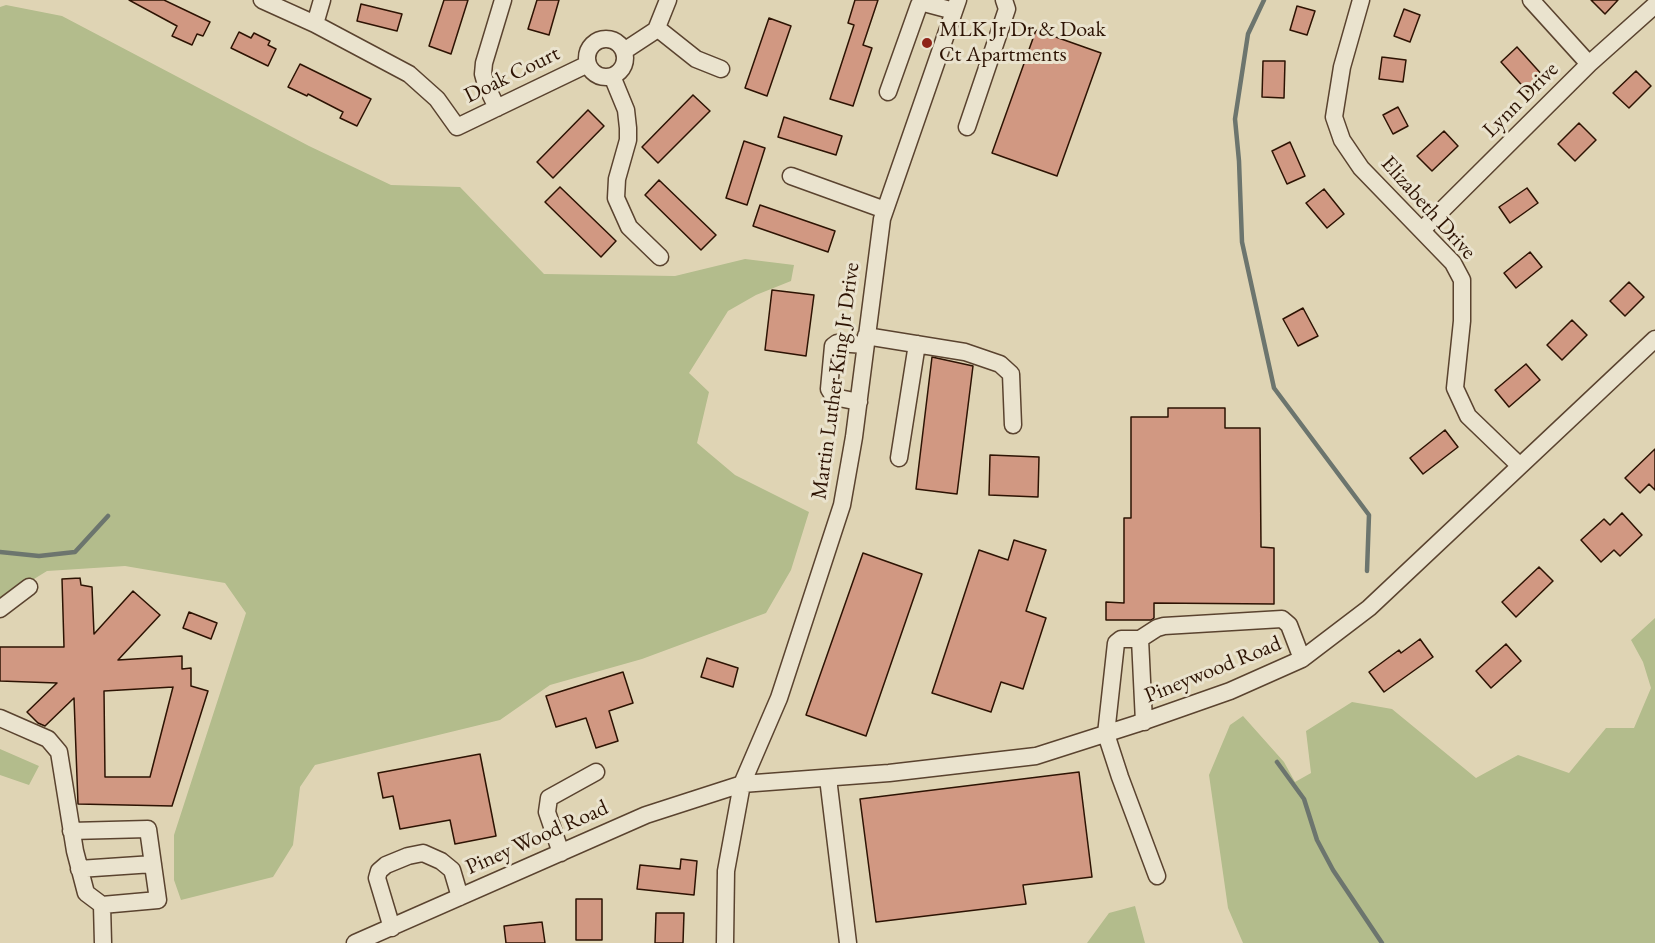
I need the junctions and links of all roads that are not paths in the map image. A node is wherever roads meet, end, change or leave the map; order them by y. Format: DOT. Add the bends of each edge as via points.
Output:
graph roads {
  1 [pos="262,0"];
  2 [pos="322,0"];
  3 [pos="503,0"];
  4 [pos="669,0"];
  5 [pos="1004,0"];
  6 [pos="1361,0"];
  7 [pos="1531,0"];
  8 [pos="1655,4"];
  9 [pos="956,5"];
  10 [pos="315,24"];
  11 [pos="657,28"];
  12 [pos="624,51"];
  13 [pos="588,64"];
  14 [pos="1589,64"];
  15 [pos="722,69"];
  16 [pos="612,76"];
  17 [pos="888,92"];
  18 [pos="497,108"];
  19 [pos="967,127"];
  20 [pos="791,176"];
  21 [pos="885,210"];
  22 [pos="1422,230"];
  23 [pos="660,257"];
  24 [pos="1655,339"];
  25 [pos="866,341"];
  26 [pos="917,344"];
  27 [pos="859,402"];
  28 [pos="1013,425"];
  29 [pos="899,458"];
  30 [pos="1520,466"];
  31 [pos="29,587"];
  32 [pos="0,609"];
  33 [pos="1140,639"];
  34 [pos="1302,659"];
  35 [pos="0,718"];
  36 [pos="1144,722"];
  37 [pos="1106,734"];
  38 [pos="596,772"];
  39 [pos="828,778"];
  40 [pos="742,784"];
  41 [pos="71,831"];
  42 [pos="561,853"];
  43 [pos="153,864"];
  44 [pos="79,869"];
  45 [pos="1157,876"];
  46 [pos="460,897"];
  47 [pos="102,905"];
  48 [pos="392,928"];
  49 [pos="103,943"];
  50 [pos="355,943"];
  51 [pos="725,943"];
  52 [pos="848,943"];
  1 -- 10 [label="street"];
  2 -- 10 [label="street"];
  3 -- 18 [label="street" via="483,74"];
  4 -- 11 [label="street"];
  5 -- 19 [label="street" via="1007,9"];
  6 -- 22 [label="street, Elizabeth Drive" via="1342,67 1335,117 1342,140 1361,168"];
  7 -- 14 [label="street"];
  8 -- 14 [label="street, Lynn Drive"];
  9 -- 17 [label="street" via="919,5"];
  9 -- 21 [label="street, Martin Luther King Jr Drive"];
  10 -- 18 [label="street, Doak Court" via="409,74 437,99 457,128"];
  11 -- 12 [label="street"];
  11 -- 15 [label="street" via="696,59"];
  12 -- 13 [label="street" via="615,41 596,41 588,51"];
  12 -- 16 [label="street" via="622,69"];
  13 -- 16 [label="street" via="600,76"];
  13 -- 18 [label="street, Doak Court"];
  14 -- 22 [label="street, Lynn Drive"];
  16 -- 23 [label="street" via="626,110 628,128 616,198 629,227"];
  20 -- 21 [label="street"];
  21 -- 25 [label="street, Martin Luther King Jr Drive"];
  22 -- 30 [label="street, Elizabeth Drive" via="1453,263 1462,279 1455,388 1468,416"];
  24 -- 30 [label="street, Pineywood Road"];
  25 -- 26 [label="street"];
  25 -- 27 [label="street, Martin Luther King Jr Drive"];
  25 -- 27 [label="street" via="833,346 829,389 834,397"];
  26 -- 28 [label="street" via="965,352 1000,364 1011,374"];
  26 -- 29 [label="street"];
  27 -- 40 [label="street, Martin Luther King Jr Drive" via="842,505 779,698"];
  30 -- 34 [label="street, Pineywood Road" via="1369,608"];
  31 -- 32 [label="street"];
  33 -- 34 [label="street" via="1164,626 1282,619 1289,625"];
  33 -- 36 [label="street"];
  33 -- 37 [label="street" via="1121,639 1116,643"];
  34 -- 36 [label="street, Pineywood Road" via="1230,691"];
  35 -- 41 [label="street" via="48,739 59,752"];
  36 -- 37 [label="street, Pineywood Road"];
  37 -- 39 [label="street, Pineywood Road" via="1036,756"];
  37 -- 45 [label="street"];
  38 -- 42 [label="street" via="549,798 547,812"];
  39 -- 40 [label="street, Pineywood Road"];
  39 -- 52 [label="street"];
  40 -- 42 [label="street, Piney Wood Road" via="646,815"];
  40 -- 51 [label="street, Martin Luther King Jr Drive" via="726,871"];
  41 -- 43 [label="street" via="148,829"];
  41 -- 44 [label="street"];
  42 -- 46 [label="street, Piney Wood Road"];
  43 -- 44 [label="street"];
  43 -- 47 [label="street" via="158,900"];
  44 -- 47 [label="street" via="86,893"];
  46 -- 48 [label="street, Piney Wood Road"];
  46 -- 48 [label="street" via="452,870 423,853 386,865 377,878"];
  47 -- 49 [label="street"];
  48 -- 50 [label="street, Piney Wood Road"];
}
